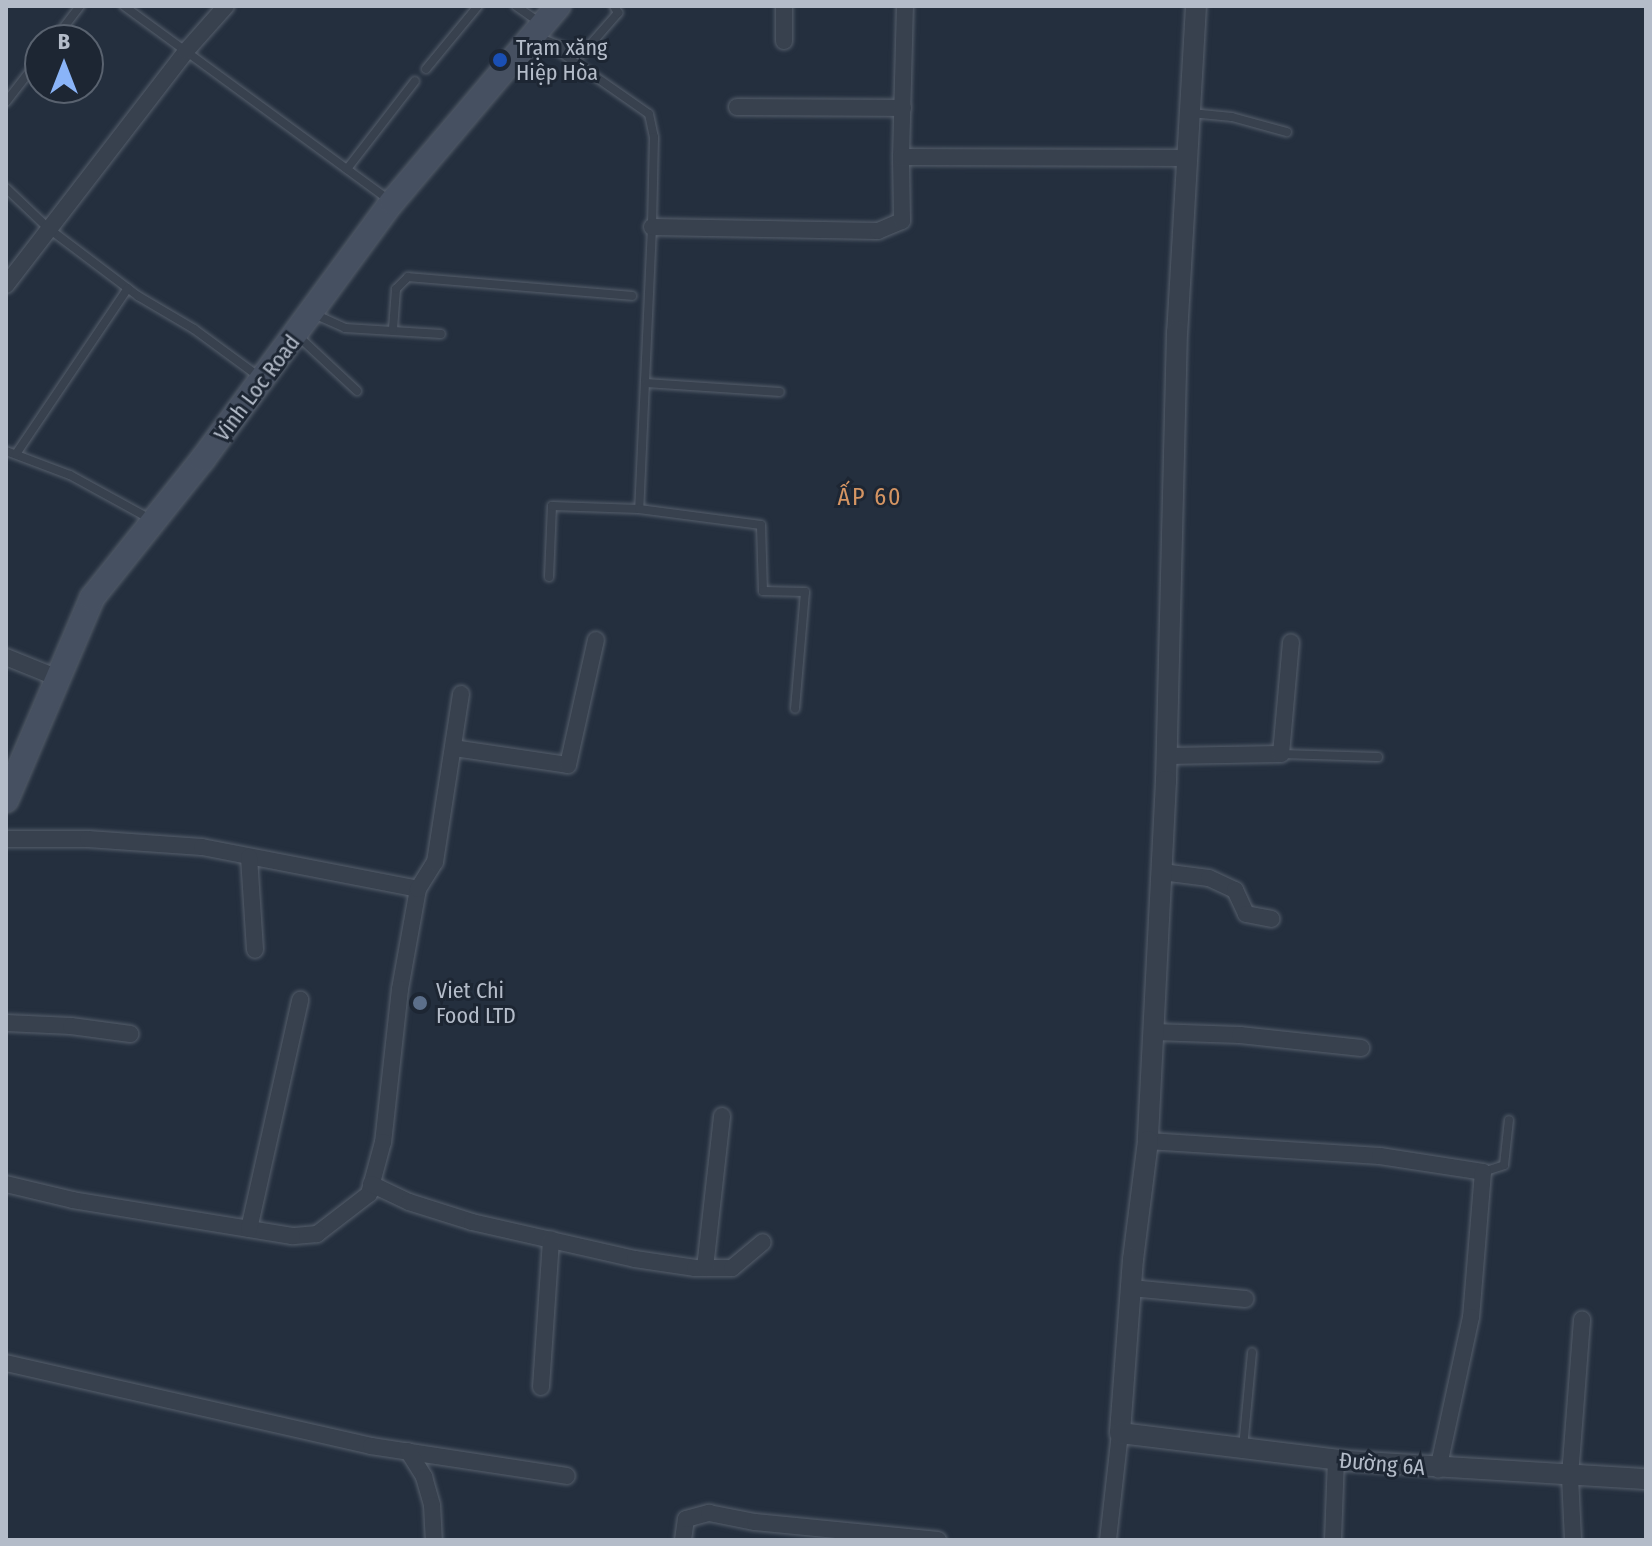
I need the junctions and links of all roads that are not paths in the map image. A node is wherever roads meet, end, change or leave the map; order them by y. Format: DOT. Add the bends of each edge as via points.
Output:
graph roads {
  1 [pos="80,6"];
  2 [pos="124,6"];
  3 [pos="226,6"];
  4 [pos="478,6"];
  5 [pos="516,6"];
  6 [pos="614,6"];
  7 [pos="784,6"];
  8 [pos="905,6"];
  9 [pos="1196,6"];
  10 [pos="66,24"];
  11 [pos="541,27"];
  12 [pos="784,41"];
  13 [pos="186,51"];
  14 [pos="426,69"];
  15 [pos="24,79"];
  16 [pos="415,81"];
  17 [pos="6,102"];
  18 [pos="737,107"];
  19 [pos="903,108"];
  20 [pos="1190,113"];
  21 [pos="1287,132"];
  22 [pos="901,157"];
  23 [pos="1185,158"];
  24 [pos="347,169"];
  25 [pos="6,188"];
  26 [pos="392,202"];
  27 [pos="652,227"];
  28 [pos="48,228"];
  29 [pos="6,285"];
  30 [pos="128,288"];
  31 [pos="632,296"];
  32 [pos="313,314"];
  33 [pos="393,329"];
  34 [pos="441,334"];
  35 [pos="296,335"];
  36 [pos="261,379"];
  37 [pos="646,383"];
  38 [pos="357,391"];
  39 [pos="780,392"];
  40 [pos="6,451"];
  41 [pos="16,454"];
  42 [pos="639,509"];
  43 [pos="155,521"];
  44 [pos="549,577"];
  45 [pos="596,640"];
  46 [pos="1291,642"];
  47 [pos="6,657"];
  48 [pos="58,678"];
  49 [pos="461,694"];
  50 [pos="795,709"];
  51 [pos="454,748"];
  52 [pos="1281,754"];
  53 [pos="1167,756"];
  54 [pos="1378,757"];
  55 [pos="13,763"];
  56 [pos="6,800"];
  57 [pos="6,839"];
  58 [pos="249,857"];
  59 [pos="1162,872"];
  60 [pos="418,889"];
  61 [pos="1272,919"];
  62 [pos="255,950"];
  63 [pos="300,1000"];
  64 [pos="6,1023"];
  65 [pos="1154,1032"];
  66 [pos="130,1034"];
  67 [pos="1361,1048"];
  68 [pos="722,1116"];
  69 [pos="1509,1120"];
  70 [pos="1148,1141"];
  71 [pos="1483,1172"];
  72 [pos="6,1184"];
  73 [pos="371,1184"];
  74 [pos="249,1229"];
  75 [pos="551,1239"];
  76 [pos="763,1242"];
  77 [pos="705,1268"];
  78 [pos="1131,1288"];
  79 [pos="1245,1299"];
  80 [pos="1582,1319"];
  81 [pos="1252,1352"];
  82 [pos="6,1363"];
  83 [pos="541,1387"];
  84 [pos="1120,1433"];
  85 [pos="1243,1449"];
  86 [pos="408,1451"];
  87 [pos="1336,1460"];
  88 [pos="1438,1469"];
  89 [pos="567,1476"];
  90 [pos="1570,1476"];
  91 [pos="1646,1479"];
  92 [pos="890,1537"];
  93 [pos="434,1540"];
  94 [pos="683,1540"];
  95 [pos="938,1540"];
  96 [pos="1108,1540"];
  97 [pos="1333,1540"];
  98 [pos="1573,1540"];
  1 -- 10 [label="lane"];
  2 -- 13 [label="lane"];
  3 -- 13 [label="street"];
  4 -- 14 [label="lane"];
  5 -- 11 [label="lane"];
  6 -- 11 [label="lane" via="618,13 582,54"];
  7 -- 12 [label="street"];
  8 -- 19 [label="street"];
  9 -- 20 [label="street"];
  11 -- 26 [label="main road, Vinh Loc Road"];
  11 -- 27 [label="lane" via="560,52 649,114 654,137"];
  13 -- 24 [label="lane"];
  13 -- 28 [label="street"];
  15 -- 17 [label="lane"];
  16 -- 24 [label="lane"];
  18 -- 19 [label="street"];
  19 -- 22 [label="street"];
  20 -- 21 [label="lane" via="1232,117"];
  20 -- 23 [label="street"];
  22 -- 23 [label="street"];
  22 -- 27 [label="street" via="902,221 878,231"];
  23 -- 53 [label="street"];
  24 -- 26 [label="lane"];
  25 -- 28 [label="lane"];
  26 -- 32 [label="main road, Vinh Loc Road"];
  27 -- 37 [label="lane"];
  28 -- 29 [label="street"];
  28 -- 30 [label="lane"];
  30 -- 36 [label="lane"];
  30 -- 41 [label="lane"];
  31 -- 33 [label="lane" via="408,277 396,289"];
  32 -- 33 [label="lane" via="345,328"];
  32 -- 35 [label="main road, Vinh Loc Road"];
  33 -- 34 [label="lane"];
  35 -- 36 [label="main road, Vinh Loc Road"];
  35 -- 38 [label="lane"];
  36 -- 43 [label="main road, Vinh Loc Road"];
  37 -- 39 [label="lane"];
  37 -- 42 [label="lane"];
  40 -- 41 [label="lane"];
  41 -- 43 [label="lane" via="70,475"];
  42 -- 44 [label="lane" via="552,506"];
  42 -- 50 [label="lane" via="761,525 763,591 805,592"];
  43 -- 48 [label="main road, Vinh Loc Road" via="92,598"];
  45 -- 51 [label="street" via="568,765"];
  46 -- 52 [label="street"];
  47 -- 48 [label="street"];
  48 -- 55 [label="main road, Vinh Loc Road"];
  49 -- 51 [label="street"];
  51 -- 60 [label="street" via="435,862"];
  52 -- 53 [label="street"];
  52 -- 54 [label="lane"];
  53 -- 59 [label="street"];
  55 -- 56 [label="main road, Vinh Loc Road"];
  57 -- 58 [label="street" via="202,847"];
  58 -- 60 [label="street"];
  58 -- 62 [label="street"];
  59 -- 61 [label="street" via="1209,878 1235,890 1246,914"];
  59 -- 65 [label="street"];
  60 -- 73 [label="street" via="400,989 383,1142"];
  63 -- 74 [label="street"];
  64 -- 66 [label="street"];
  65 -- 67 [label="street"];
  65 -- 70 [label="street"];
  68 -- 77 [label="street"];
  69 -- 71 [label="lane" via="1504,1165"];
  70 -- 71 [label="street" via="1380,1156"];
  70 -- 78 [label="street"];
  71 -- 88 [label="street" via="1471,1317"];
  72 -- 74 [label="street"];
  73 -- 74 [label="street" via="369,1194 317,1234"];
  73 -- 75 [label="street" via="472,1222"];
  75 -- 77 [label="street" via="635,1259"];
  75 -- 83 [label="street"];
  76 -- 77 [label="street" via="732,1268"];
  78 -- 79 [label="street"];
  78 -- 84 [label="street"];
  80 -- 90 [label="street"];
  81 -- 85 [label="lane"];
  82 -- 86 [label="street"];
  84 -- 85 [label="street, Đường 6A"];
  84 -- 96 [label="street"];
  85 -- 87 [label="street, Đường 6A"];
  86 -- 89 [label="street"];
  86 -- 93 [label="street" via="424,1477"];
  87 -- 88 [label="street, Đường 6A"];
  87 -- 97 [label="street"];
  88 -- 90 [label="street, Đường 6A"];
  90 -- 91 [label="street, Đường 6A"];
  90 -- 98 [label="street"];
  92 -- 94 [label="street" via="709,1513 686,1519"];
  92 -- 95 [label="street"];
}
